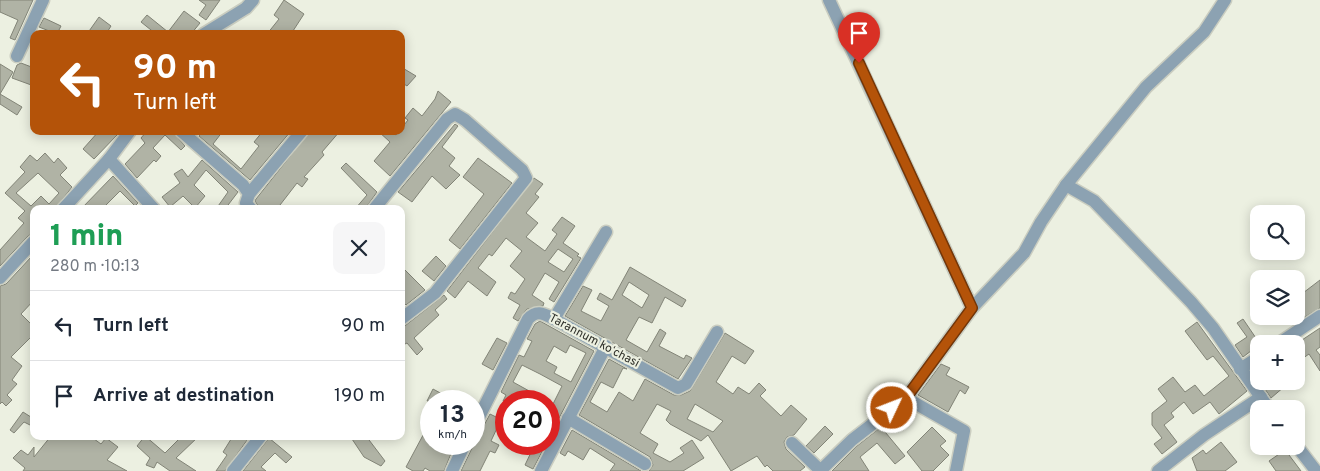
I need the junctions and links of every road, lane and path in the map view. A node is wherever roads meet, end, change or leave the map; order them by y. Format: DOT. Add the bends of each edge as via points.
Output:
graph roads {
  1 [pos="43,0"];
  2 [pos="253,0"];
  3 [pos="829,0"];
  4 [pos="1225,0"];
  5 [pos="210,30"];
  6 [pos="17,56"];
  7 [pos="127,135"];
  8 [pos="186,135"];
  9 [pos="299,135"];
  10 [pos="109,159"];
  11 [pos="1066,185"];
  12 [pos="250,194"];
  13 [pos="67,205"];
  14 [pos="150,205"];
  15 [pos="248,205"];
  16 [pos="377,205"];
  17 [pos="606,232"];
  18 [pos="30,245"];
  19 [pos="0,278"];
  20 [pos="972,308"];
  21 [pos="405,316"];
  22 [pos="1320,316"];
  23 [pos="554,319"];
  24 [pos="717,332"];
  25 [pos="1292,335"];
  26 [pos="606,346"];
  27 [pos="1250,363"];
  28 [pos="1240,370"];
  29 [pos="906,398"];
  30 [pos="1261,398"];
  31 [pos="485,405"];
  32 [pos="568,418"];
  33 [pos="258,440"];
  34 [pos="792,443"];
  35 [pos="460,455"];
  36 [pos="1304,455"];
  37 [pos="645,464"];
  38 [pos="233,471"];
  39 [pos="452,471"];
  40 [pos="541,471"];
  41 [pos="821,471"];
  42 [pos="956,471"];
  43 [pos="1158,471"];
  44 [pos="1316,471"];
  1 -- 6 [label="street"];
  2 -- 5 [label="street" via="246,8"];
  3 -- 20 [label="street"];
  4 -- 11 [label="street" via="1204,32 1146,86"];
  7 -- 10 [label="street"];
  8 -- 12 [label="street"];
  9 -- 12 [label="street"];
  10 -- 13 [label="street"];
  10 -- 14 [label="street"];
  11 -- 20 [label="street" via="1024,252"];
  11 -- 28 [label="street" via="1094,201 1191,302 1213,328"];
  12 -- 15 [label="street"];
  16 -- 21 [label="street" via="446,119 455,114 522,170 526,178 435,292"];
  17 -- 23 [label="street"];
  18 -- 19 [label="street"];
  20 -- 29 [label="street"];
  22 -- 25 [label="street"];
  23 -- 26 [label="street, Tarannum koʻchasi"];
  23 -- 31 [label="street, Tarannum koʻchasi" via="538,312 528,319"];
  24 -- 26 [label="street, Tarannum koʻchasi" via="681,388"];
  26 -- 32 [label="street"];
  27 -- 28 [label="street"];
  28 -- 30 [label="street"];
  29 -- 41 [label="street" via="852,440"];
  29 -- 42 [label="street" via="964,431"];
  30 -- 43 [label="street" via="1204,435"];
  32 -- 37 [label="street"];
  32 -- 40 [label="street"];
  33 -- 38 [label="street"];
  34 -- 41 [label="street"];
  35 -- 39 [label="street"];
  36 -- 44 [label="street"];
}
